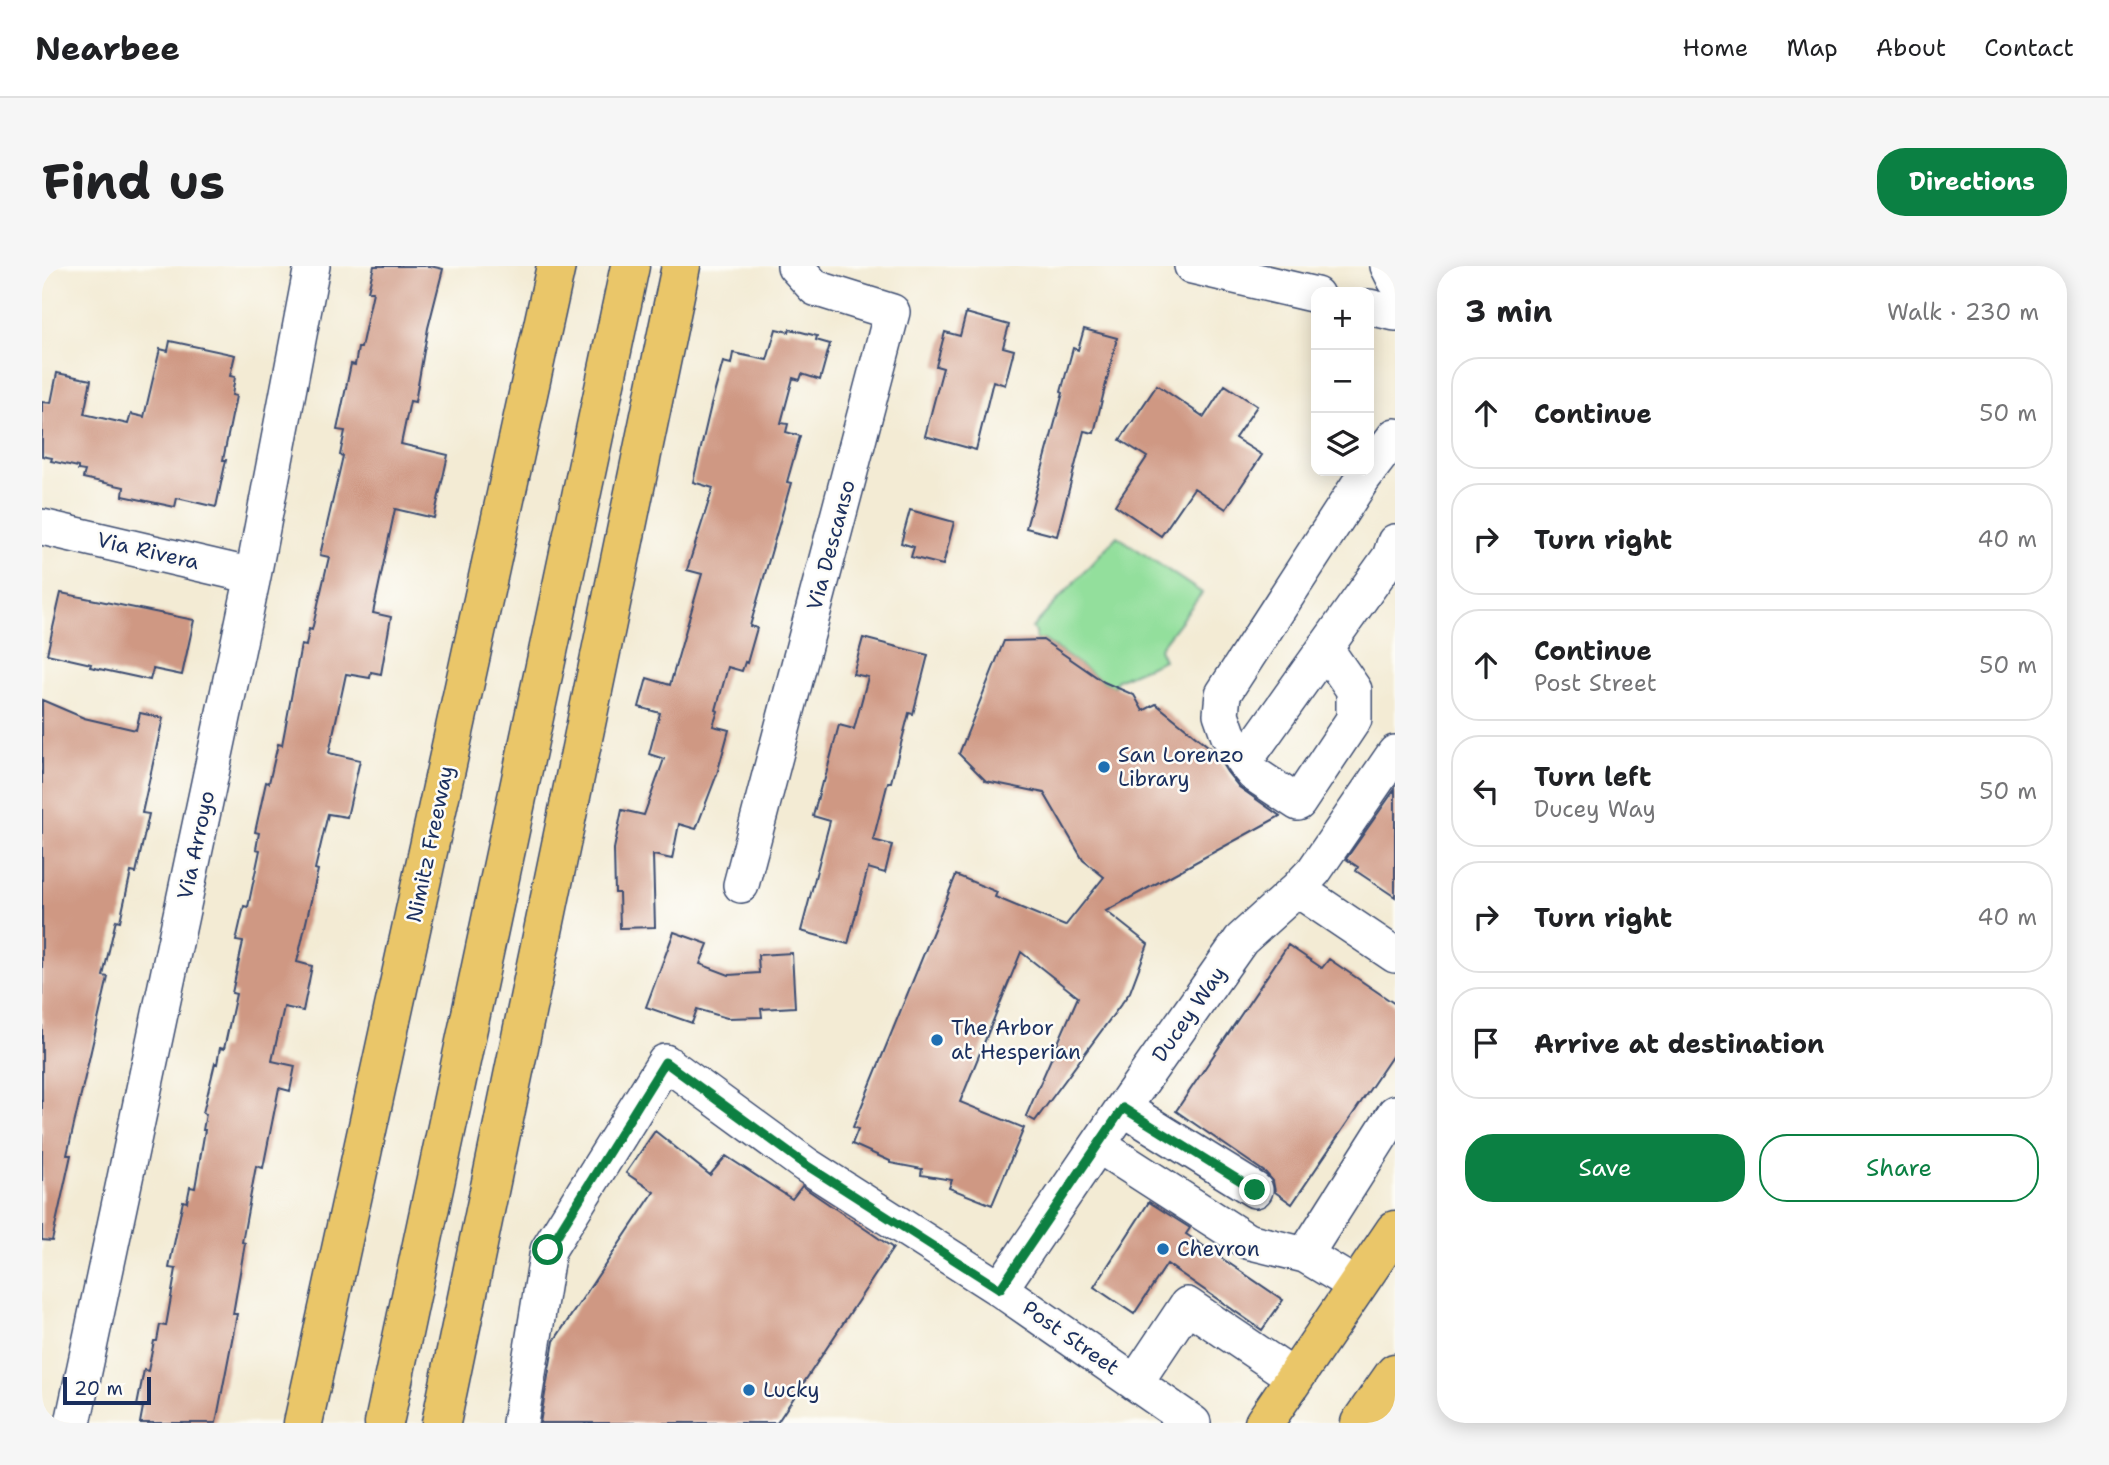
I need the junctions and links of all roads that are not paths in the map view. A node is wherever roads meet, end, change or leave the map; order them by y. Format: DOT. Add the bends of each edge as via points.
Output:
graph roads {
  1 [pos="312,266"];
  2 [pos="556,266"];
  3 [pos="630,266"];
  4 [pos="681,266"];
  5 [pos="795,266"];
  6 [pos="1388,266"];
  7 [pos="1202,267"];
  8 [pos="1395,280"];
  9 [pos="1311,294"];
  10 [pos="1374,308"];
  11 [pos="1395,313"];
  12 [pos="1395,436"];
  13 [pos="42,527"];
  14 [pos="1395,542"];
  15 [pos="253,576"];
  16 [pos="1325,648"];
  17 [pos="1395,752"];
  18 [pos="1244,762"];
  19 [pos="741,885"];
  20 [pos="1297,889"];
  21 [pos="1395,956"];
  22 [pos="1123,1108"];
  23 [pos="1395,1113"];
  24 [pos="1098,1144"];
  25 [pos="1255,1190"];
  26 [pos="1395,1230"];
  27 [pos="1305,1255"];
  28 [pos="1357,1286"];
  29 [pos="1000,1289"];
  30 [pos="1395,1373"];
  31 [pos="1295,1378"];
  32 [pos="1135,1383"];
  33 [pos="445,1416"];
  34 [pos="73,1423"];
  35 [pos="303,1423"];
  36 [pos="384,1423"];
  37 [pos="520,1423"];
  38 [pos="1193,1423"];
  39 [pos="1264,1423"];
  40 [pos="1360,1423"];
  1 -- 15 [label="street, Via Arroyo"];
  2 -- 35 [label="main road, Nimitz Freeway"];
  3 -- 36 [label="main road"];
  4 -- 33 [label="main road"];
  5 -- 19 [label="street, Via Descanso" via="815,288 892,312"];
  6 -- 8 [label="street"];
  7 -- 9 [label="street"];
  10 -- 11 [label="street"];
  12 -- 18 [label="street" via="1223,694 1221,714"];
  13 -- 15 [label="street, Via Rivera"];
  14 -- 16 [label="street" via="1390,557"];
  15 -- 34 [label="street, Via Arroyo"];
  16 -- 18 [label="street"];
  16 -- 18 [label="street" via="1354,690 1354,719 1297,803"];
  17 -- 20 [label="street, Ducey Way"];
  20 -- 21 [label="street"];
  20 -- 22 [label="street, Ducey Way" via="1241,940"];
  22 -- 24 [label="street, Ducey Way"];
  22 -- 25 [label="street"];
  23 -- 27 [label="street"];
  24 -- 27 [label="street" via="1247,1241"];
  24 -- 29 [label="street, Ducey Way"];
  26 -- 28 [label="main road"];
  27 -- 28 [label="street"];
  28 -- 31 [label="main road"];
  29 -- 32 [label="street, Post Street"];
  29 -- 37 [label="street, Post Street" via="806,1165 665,1062 548,1250"];
  30 -- 40 [label="main road"];
  31 -- 32 [label="street" via="1187,1306"];
  31 -- 39 [label="main road"];
  32 -- 38 [label="street, Post Street"];
}
